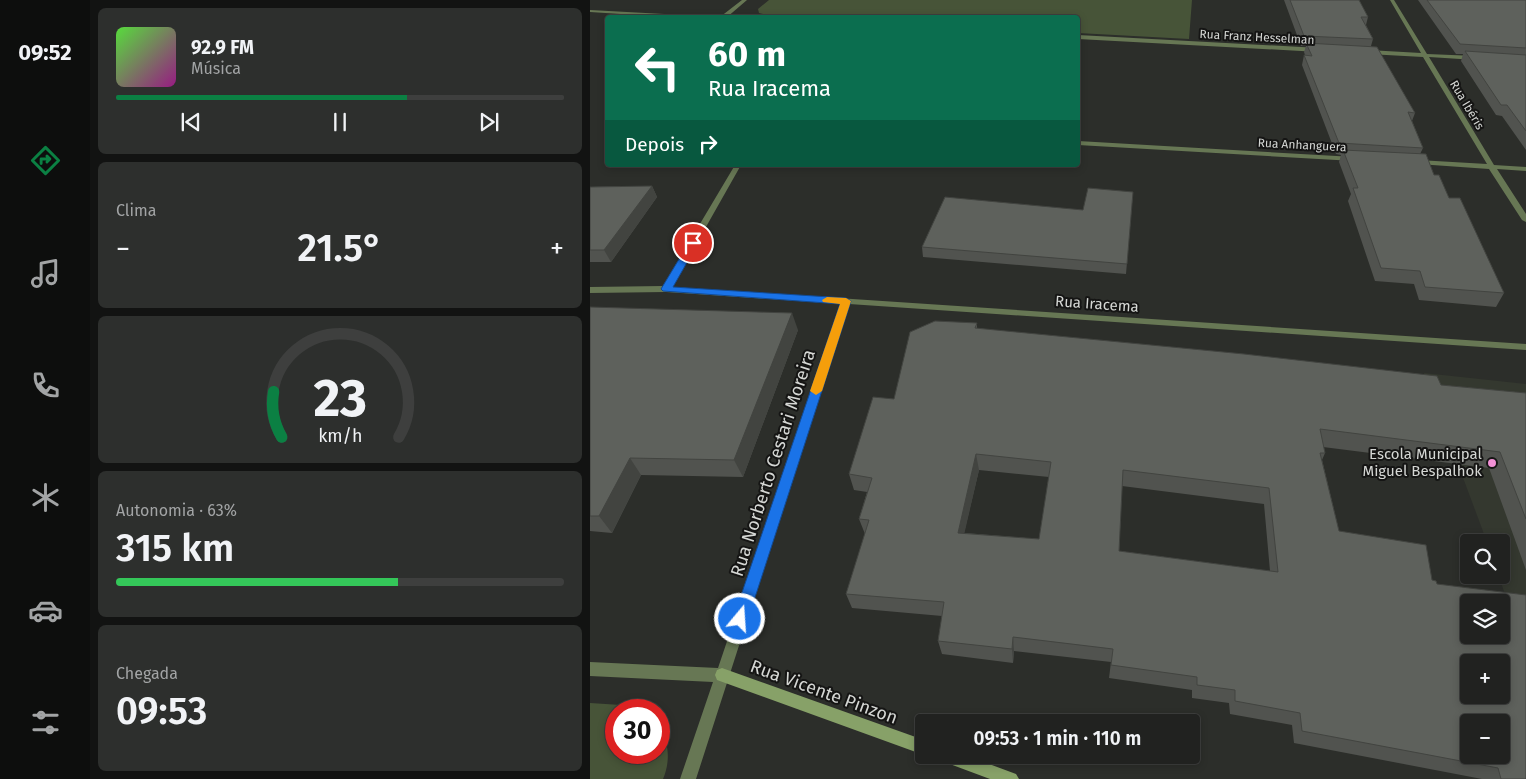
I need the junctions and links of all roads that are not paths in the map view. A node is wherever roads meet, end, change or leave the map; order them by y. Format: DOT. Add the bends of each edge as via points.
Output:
graph roads {
  1 [pos="745,0"];
  2 [pos="1392,0"];
  3 [pos="590,11"];
  4 [pos="663,15"];
  5 [pos="726,15"];
  6 [pos="1080,37"];
  7 [pos="1326,50"];
  8 [pos="1365,52"];
  9 [pos="1425,55"];
  10 [pos="1480,58"];
  11 [pos="1080,144"];
  12 [pos="1363,159"];
  13 [pos="1412,162"];
  14 [pos="1491,166"];
  15 [pos="737,167"];
  16 [pos="1526,168"];
  17 [pos="1526,220"];
  18 [pos="666,289"];
  19 [pos="590,290"];
  20 [pos="846,301"];
  21 [pos="1526,347"];
  22 [pos="590,669"];
  23 [pos="722,675"];
  24 [pos="915,745"];
  25 [pos="969,764"];
  26 [pos="688,779"];
  27 [pos="1011,779"];
  1 -- 5 [label="street"];
  2 -- 9 [label="street, Rua Ibéris"];
  3 -- 4 [label="street"];
  6 -- 7 [label="street, Rua Franz Hesselman"];
  8 -- 9 [label="street"];
  9 -- 10 [label="street"];
  9 -- 14 [label="street, Rua Ibéris"];
  11 -- 12 [label="street, Rua Anhanguera"];
  13 -- 14 [label="street"];
  14 -- 16 [label="street"];
  14 -- 17 [label="street, Rua Ibéris"];
  15 -- 18 [label="street"];
  18 -- 19 [label="street, Rua Iracema"];
  18 -- 20 [label="street, Rua Iracema"];
  20 -- 21 [label="street, Rua Iracema"];
  20 -- 23 [label="street, Rua Norberto Cestari Moreira"];
  22 -- 23 [label="street, Rua Vicente Pinzon"];
  23 -- 24 [label="street, Rua Vicente Pinzon"];
  23 -- 26 [label="street, Rua Norberto Cestari Moreira"];
  25 -- 27 [label="street"];
}
